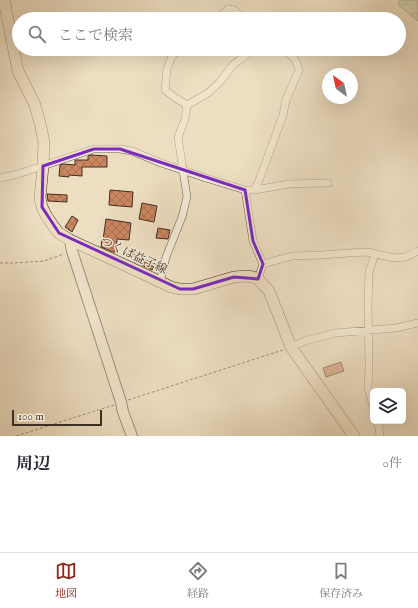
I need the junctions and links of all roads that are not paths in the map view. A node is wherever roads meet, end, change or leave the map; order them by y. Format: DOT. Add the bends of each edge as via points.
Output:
graph roads {
  1 [pos="4,0"];
  2 [pos="225,12"];
  3 [pos="236,12"];
  4 [pos="12,41"];
  5 [pos="15,56"];
  6 [pos="172,56"];
  7 [pos="245,56"];
  8 [pos="292,56"];
  9 [pos="187,105"];
  10 [pos="43,166"];
  11 [pos="182,169"];
  12 [pos="0,178"];
  13 [pos="328,183"];
  14 [pos="244,190"];
  15 [pos="255,190"];
  16 [pos="71,246"];
  17 [pos="418,251"];
  18 [pos="375,254"];
  19 [pos="262,264"];
  20 [pos="258,279"];
  21 [pos="160,282"];
  22 [pos="418,323"];
  23 [pos="368,330"];
  24 [pos="291,347"];
  25 [pos="370,395"];
  26 [pos="378,424"];
  27 [pos="132,436"];
  28 [pos="354,436"];
  29 [pos="380,436"];
  1 -- 4 [label="main road, つくば益子線"];
  2 -- 3 [label="street" via="228,9"];
  5 -- 10 [label="main road, つくば益子線" via="18,71 35,105 41,127 44,143"];
  6 -- 9 [label="street" via="167,69 165,90"];
  7 -- 9 [label="street" via="233,65 219,83"];
  8 -- 15 [label="street" via="299,70"];
  9 -- 11 [label="street" via="178,137"];
  10 -- 11 [label="street" via="94,149 120,149"];
  10 -- 12 [label="street"];
  10 -- 16 [label="main road, つくば益子線" via="40,198 42,208"];
  11 -- 14 [label="street"];
  11 -- 21 [label="street" via="187,197"];
  13 -- 15 [label="street" via="288,184"];
  14 -- 15 [label="street"];
  14 -- 19 [label="street" via="254,241"];
  16 -- 21 [label="main road, つくば益子線" via="129,267"];
  16 -- 27 [label="street"];
  17 -- 18 [label="street" via="406,257 395,258"];
  18 -- 19 [label="street" via="367,252 292,256"];
  18 -- 23 [label="street" via="369,272"];
  19 -- 20 [label="street"];
  20 -- 21 [label="main road, つくば益子線" via="247,276 234,277 193,289 180,289"];
  20 -- 24 [label="main road" via="269,291"];
  22 -- 23 [label="street"];
  23 -- 24 [label="street" via="335,333"];
  23 -- 25 [label="street"];
  24 -- 28 [label="main road"];
  26 -- 29 [label="street"];
}
